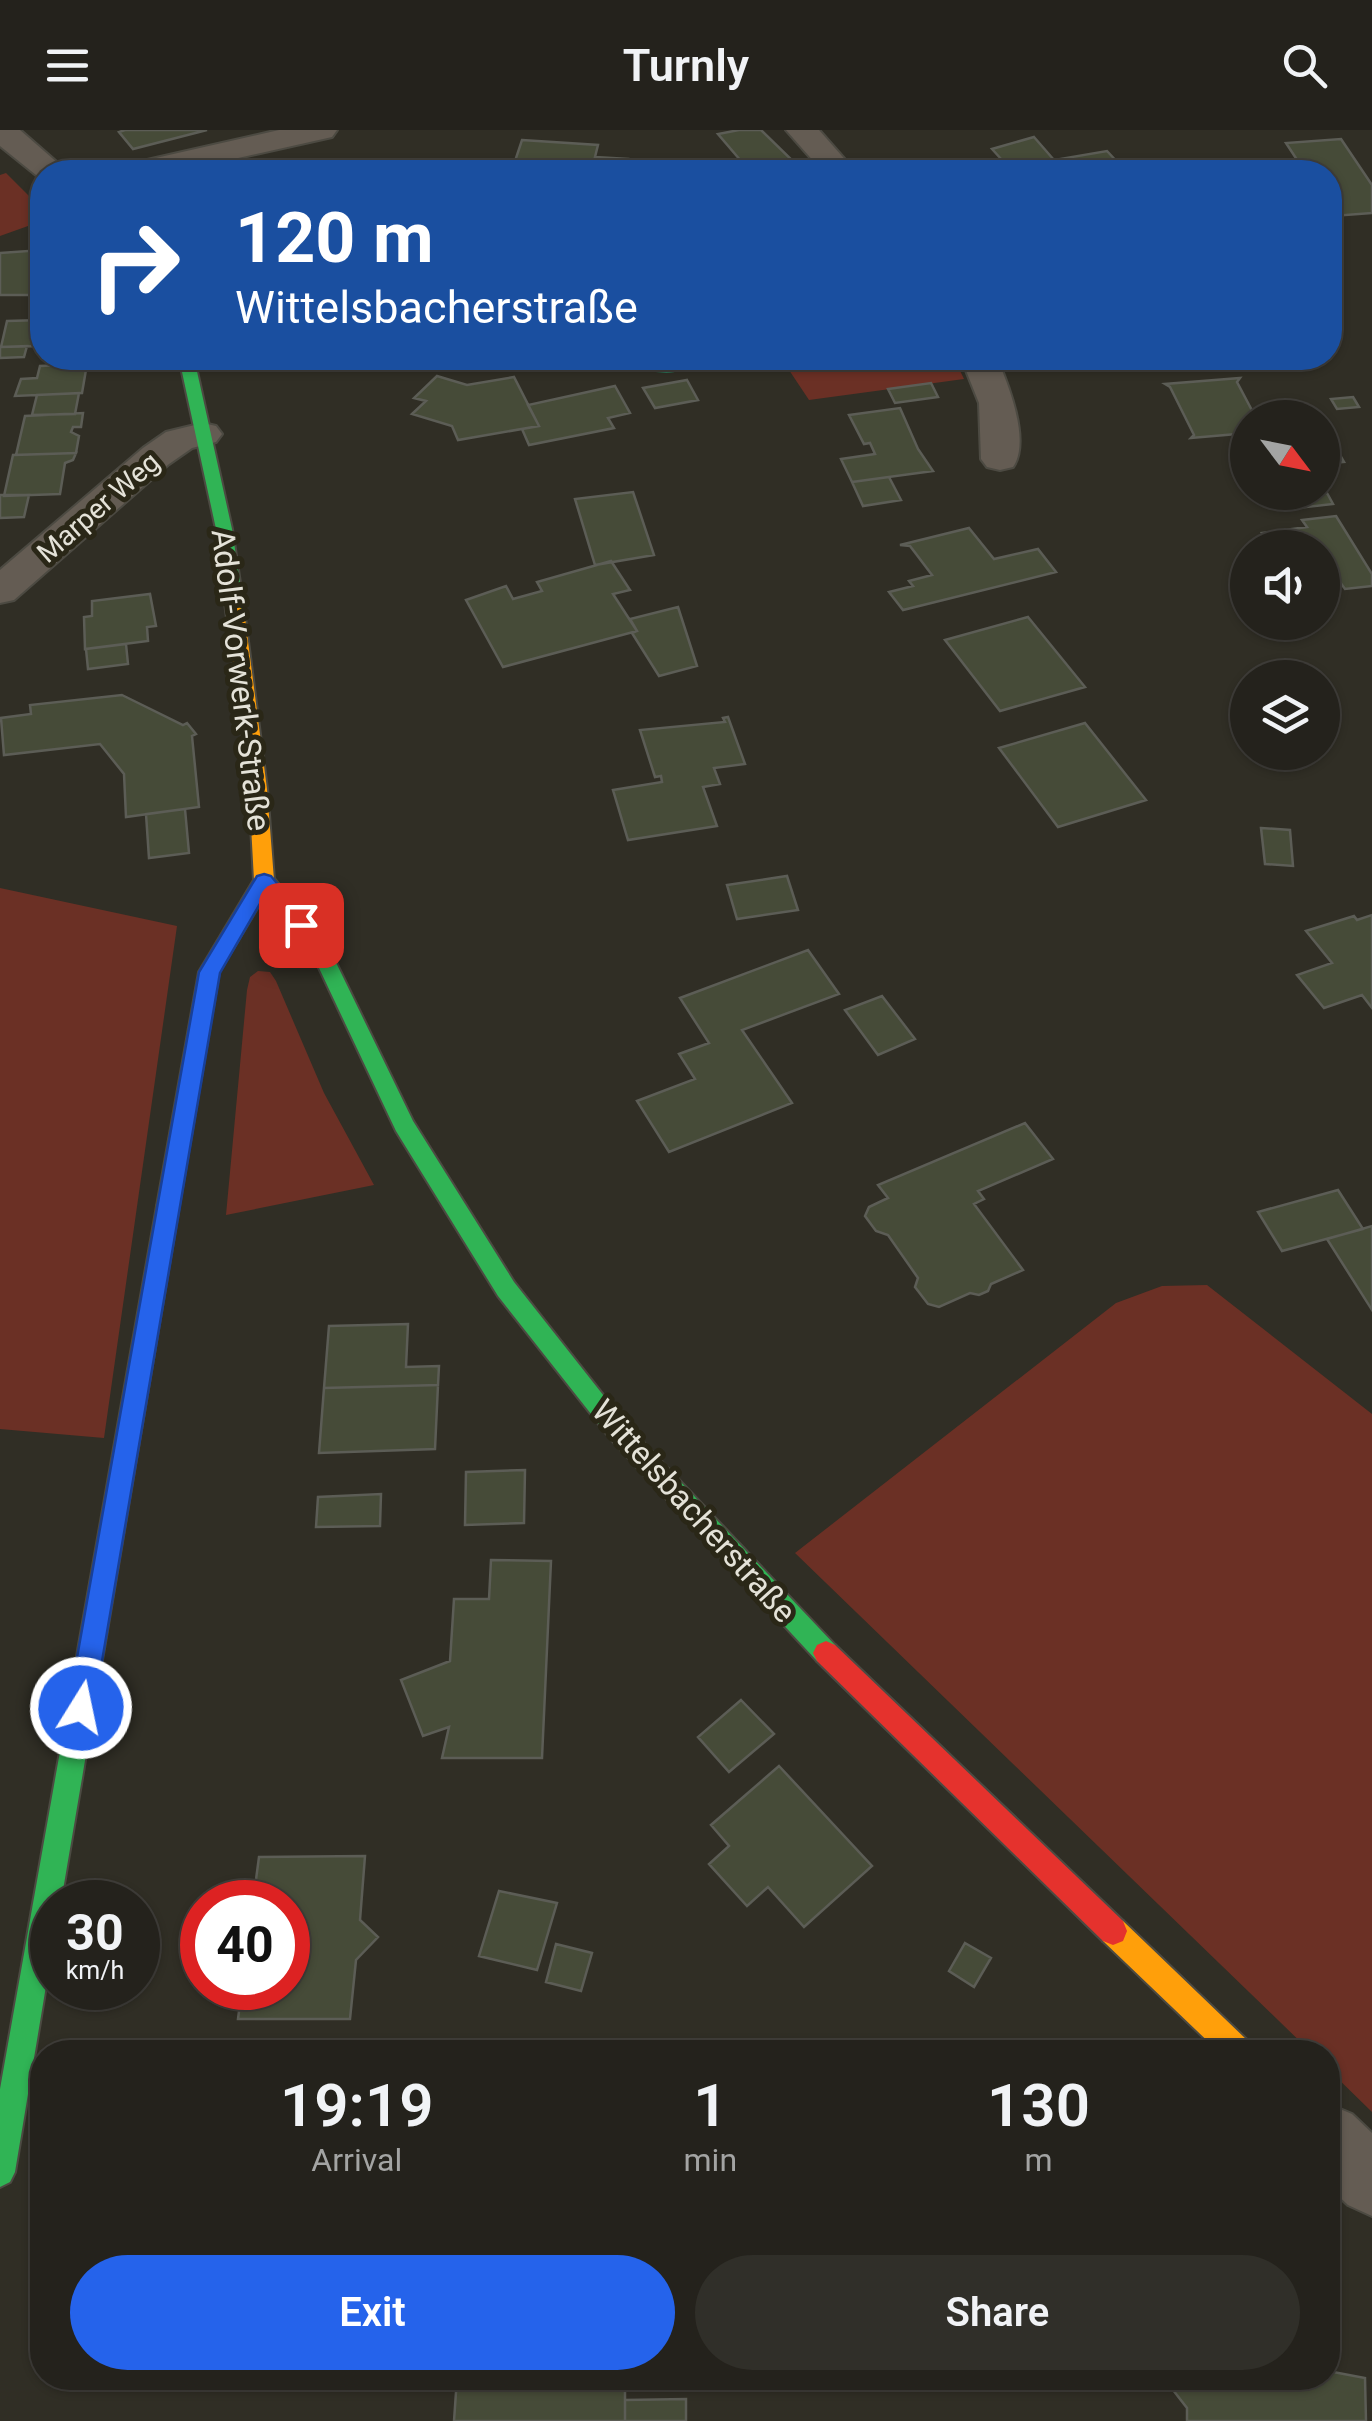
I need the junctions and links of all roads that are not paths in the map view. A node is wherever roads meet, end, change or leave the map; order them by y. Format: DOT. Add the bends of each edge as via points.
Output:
graph roads {
  1 [pos="0,130"];
  2 [pos="321,130"];
  3 [pos="802,130"];
  4 [pos="56,160"];
  5 [pos="189,160"];
  6 [pos="829,160"];
  7 [pos="189,370"];
  8 [pos="984,370"];
  9 [pos="203,434"];
  10 [pos="1000,459"];
  11 [pos="0,591"];
  12 [pos="264,880"];
  13 [pos="1227,2040"];
  14 [pos="1340,2150"];
  15 [pos="0,2172"];
  16 [pos="1372,2181"];
  1 -- 4 [label="street"];
  2 -- 5 [label="street"];
  3 -- 6 [label="street"];
  7 -- 9 [label="street, Adolf-Vorwerk-Straße"];
  8 -- 10 [label="street" via="997,404"];
  9 -- 11 [label="street, Marper Weg" via="178,440 156,456"];
  9 -- 12 [label="street, Adolf-Vorwerk-Straße" via="224,528"];
  12 -- 13 [label="street, Wittelsbacherstraße" via="319,947 404,1125 506,1288 618,1430 795,1624"];
  12 -- 15 [label="street" via="210,972"];
  14 -- 16 [label="street"];
}
